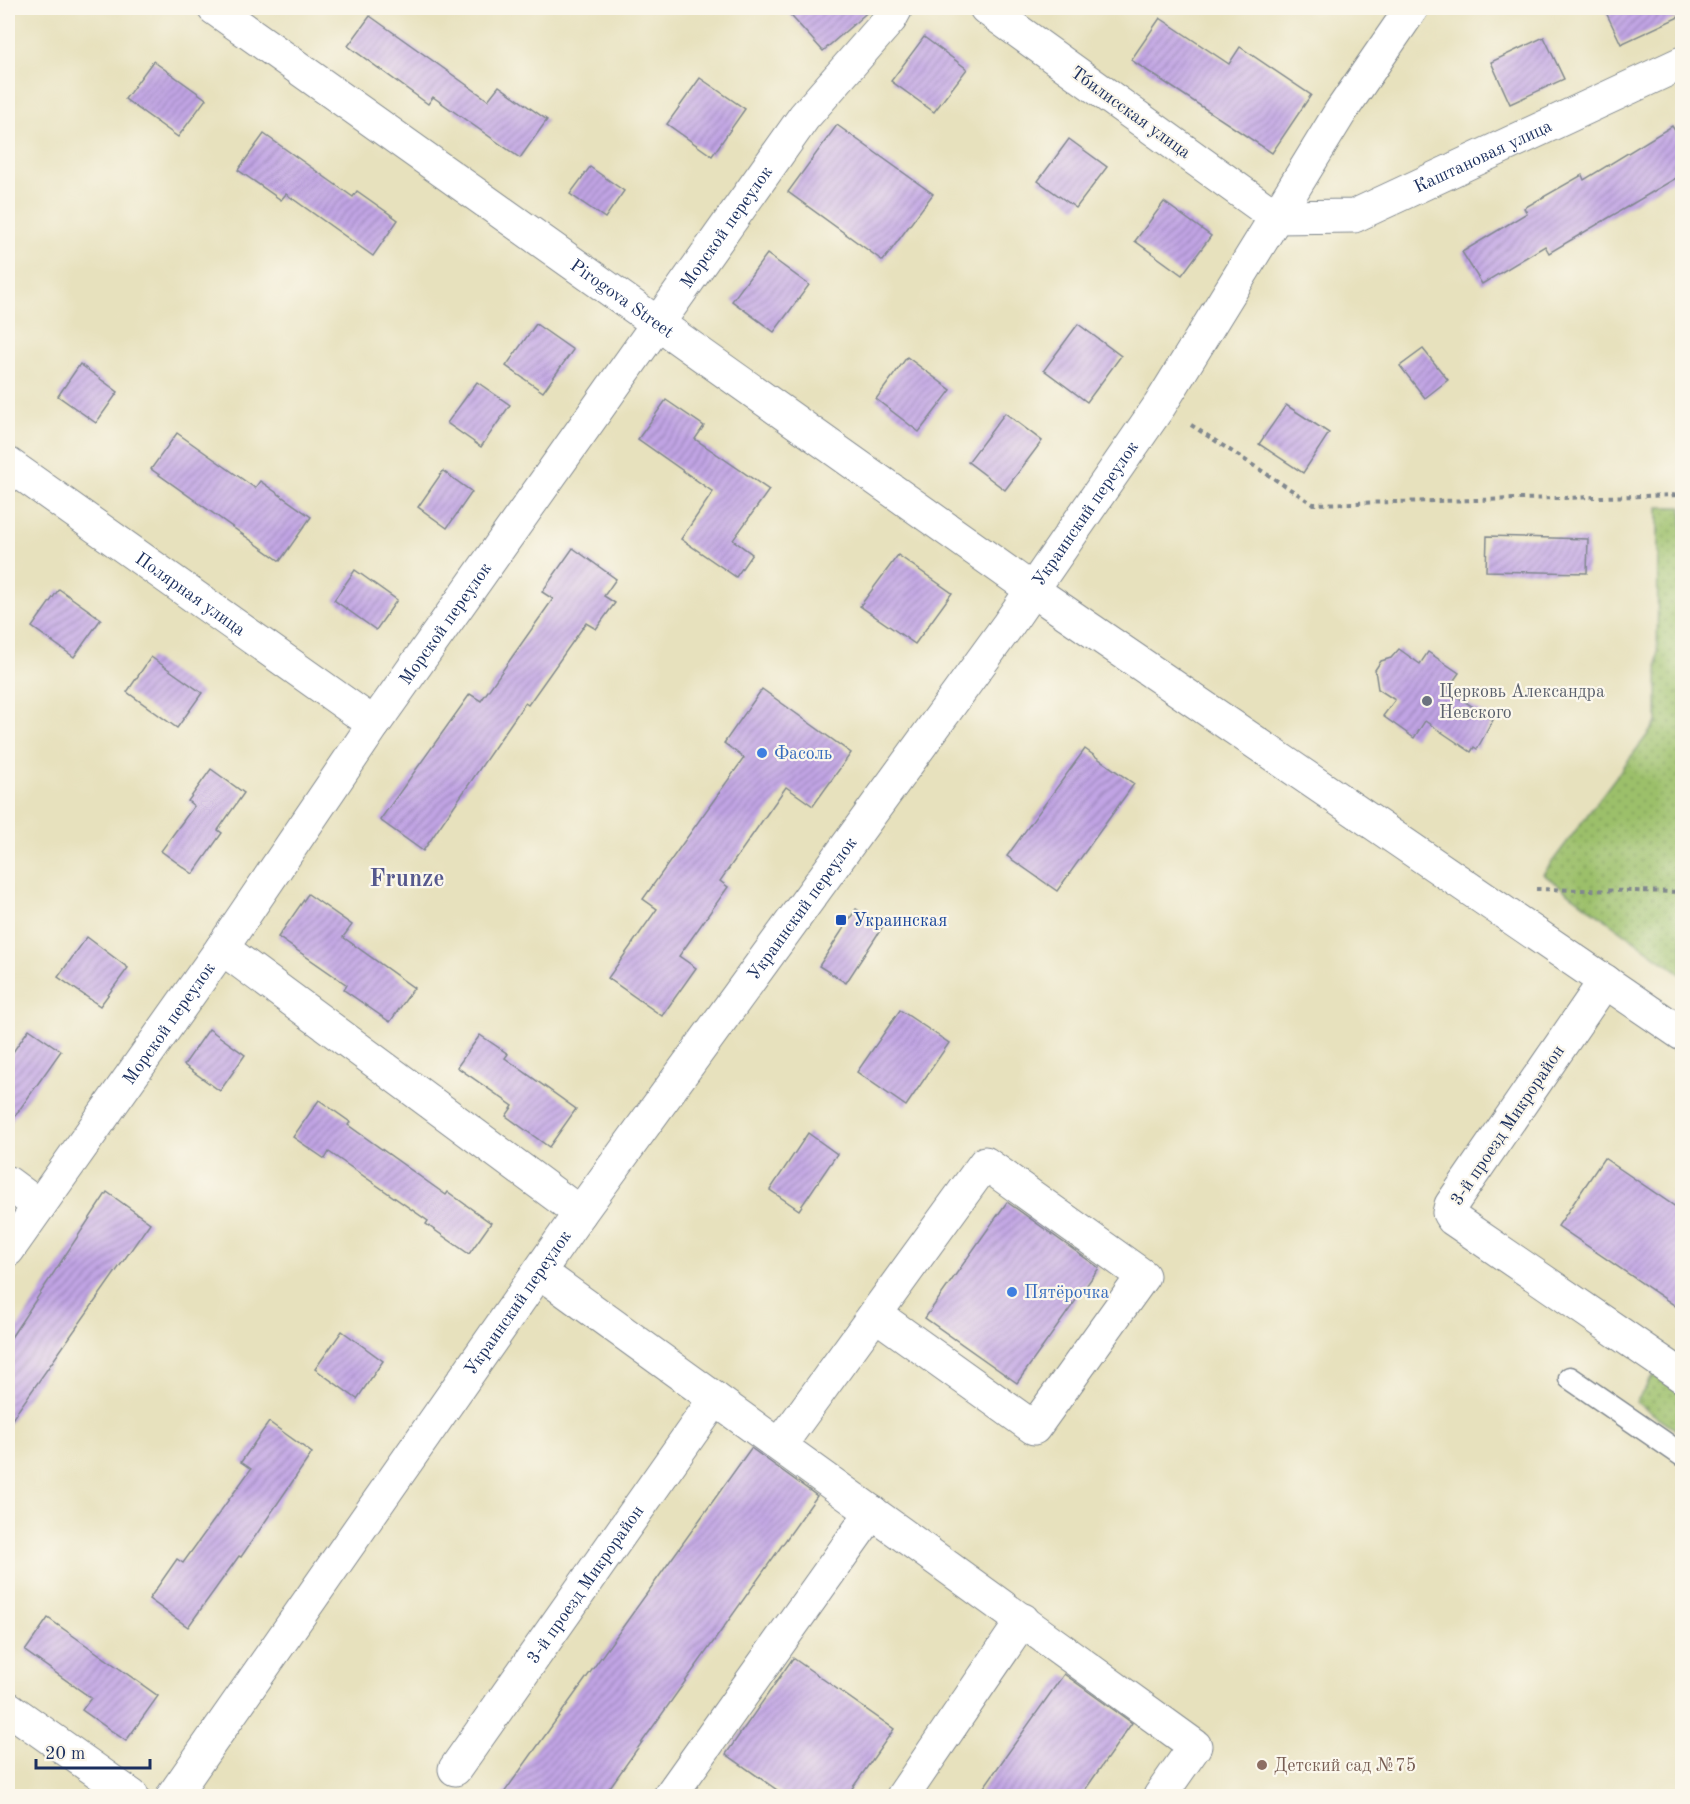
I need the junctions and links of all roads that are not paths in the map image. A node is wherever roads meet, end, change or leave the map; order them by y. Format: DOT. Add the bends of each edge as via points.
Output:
graph roads {
  1 [pos="214,8"];
  2 [pos="896,8"];
  3 [pos="986,8"];
  4 [pos="1412,8"];
  5 [pos="1683,63"];
  6 [pos="1276,217"];
  7 [pos="657,322"];
  8 [pos="8,464"];
  9 [pos="1031,589"];
  10 [pos="374,724"];
  11 [pos="222,948"];
  12 [pos="1605,981"];
  13 [pos="1683,1034"];
  14 [pos="8,1183"];
  15 [pos="39,1206"];
  16 [pos="580,1213"];
  17 [pos="8,1250"];
  18 [pos="541,1273"];
  19 [pos="876,1314"];
  20 [pos="1683,1376"];
  21 [pos="1570,1377"];
  22 [pos="716,1399"];
  23 [pos="780,1445"];
  24 [pos="1683,1455"];
  25 [pos="872,1512"];
  26 [pos="1023,1620"];
  27 [pos="8,1708"];
  28 [pos="455,1769"];
  29 [pos="132,1797"];
  30 [pos="173,1797"];
  31 [pos="670,1797"];
  32 [pos="903,1797"];
  33 [pos="1160,1797"];
  1 -- 7 [label="street, Pirogova Street"];
  2 -- 7 [label="street, Морской переулок" via="804,117"];
  3 -- 6 [label="street, Тбилисская улица"];
  4 -- 6 [label="street, Украинский переулок" via="1341,111"];
  5 -- 6 [label="street, Каштановая улица" via="1354,216"];
  6 -- 9 [label="street, Украинский переулок" via="1160,405"];
  7 -- 9 [label="street, Pirogova Street"];
  7 -- 10 [label="street, Морской переулок"];
  8 -- 10 [label="street, Полярная улица"];
  9 -- 12 [label="street, Pirogova Street"];
  9 -- 16 [label="street, Украинский переулок"];
  10 -- 11 [label="street, Морской переулок"];
  11 -- 15 [label="street, Морской переулок"];
  11 -- 16 [label="street"];
  12 -- 13 [label="street, Pirogova Street"];
  12 -- 20 [label="street, 3-й проезд Микрорайон" via="1450,1205 1449,1213"];
  14 -- 15 [label="street"];
  15 -- 17 [label="street, Морской переулок"];
  16 -- 18 [label="street, Украинский переулок"];
  18 -- 22 [label="street"];
  18 -- 30 [label="street, Украинский переулок"];
  19 -- 19 [label="street" via="984,1163 1143,1276 1034,1428"];
  19 -- 23 [label="street"];
  21 -- 24 [label="lane"];
  22 -- 23 [label="street"];
  22 -- 28 [label="street, 3-й проезд Микрорайон"];
  23 -- 25 [label="street"];
  25 -- 26 [label="street"];
  25 -- 31 [label="street"];
  26 -- 32 [label="street"];
  26 -- 33 [label="street" via="1195,1746"];
  27 -- 29 [label="street"];
}
